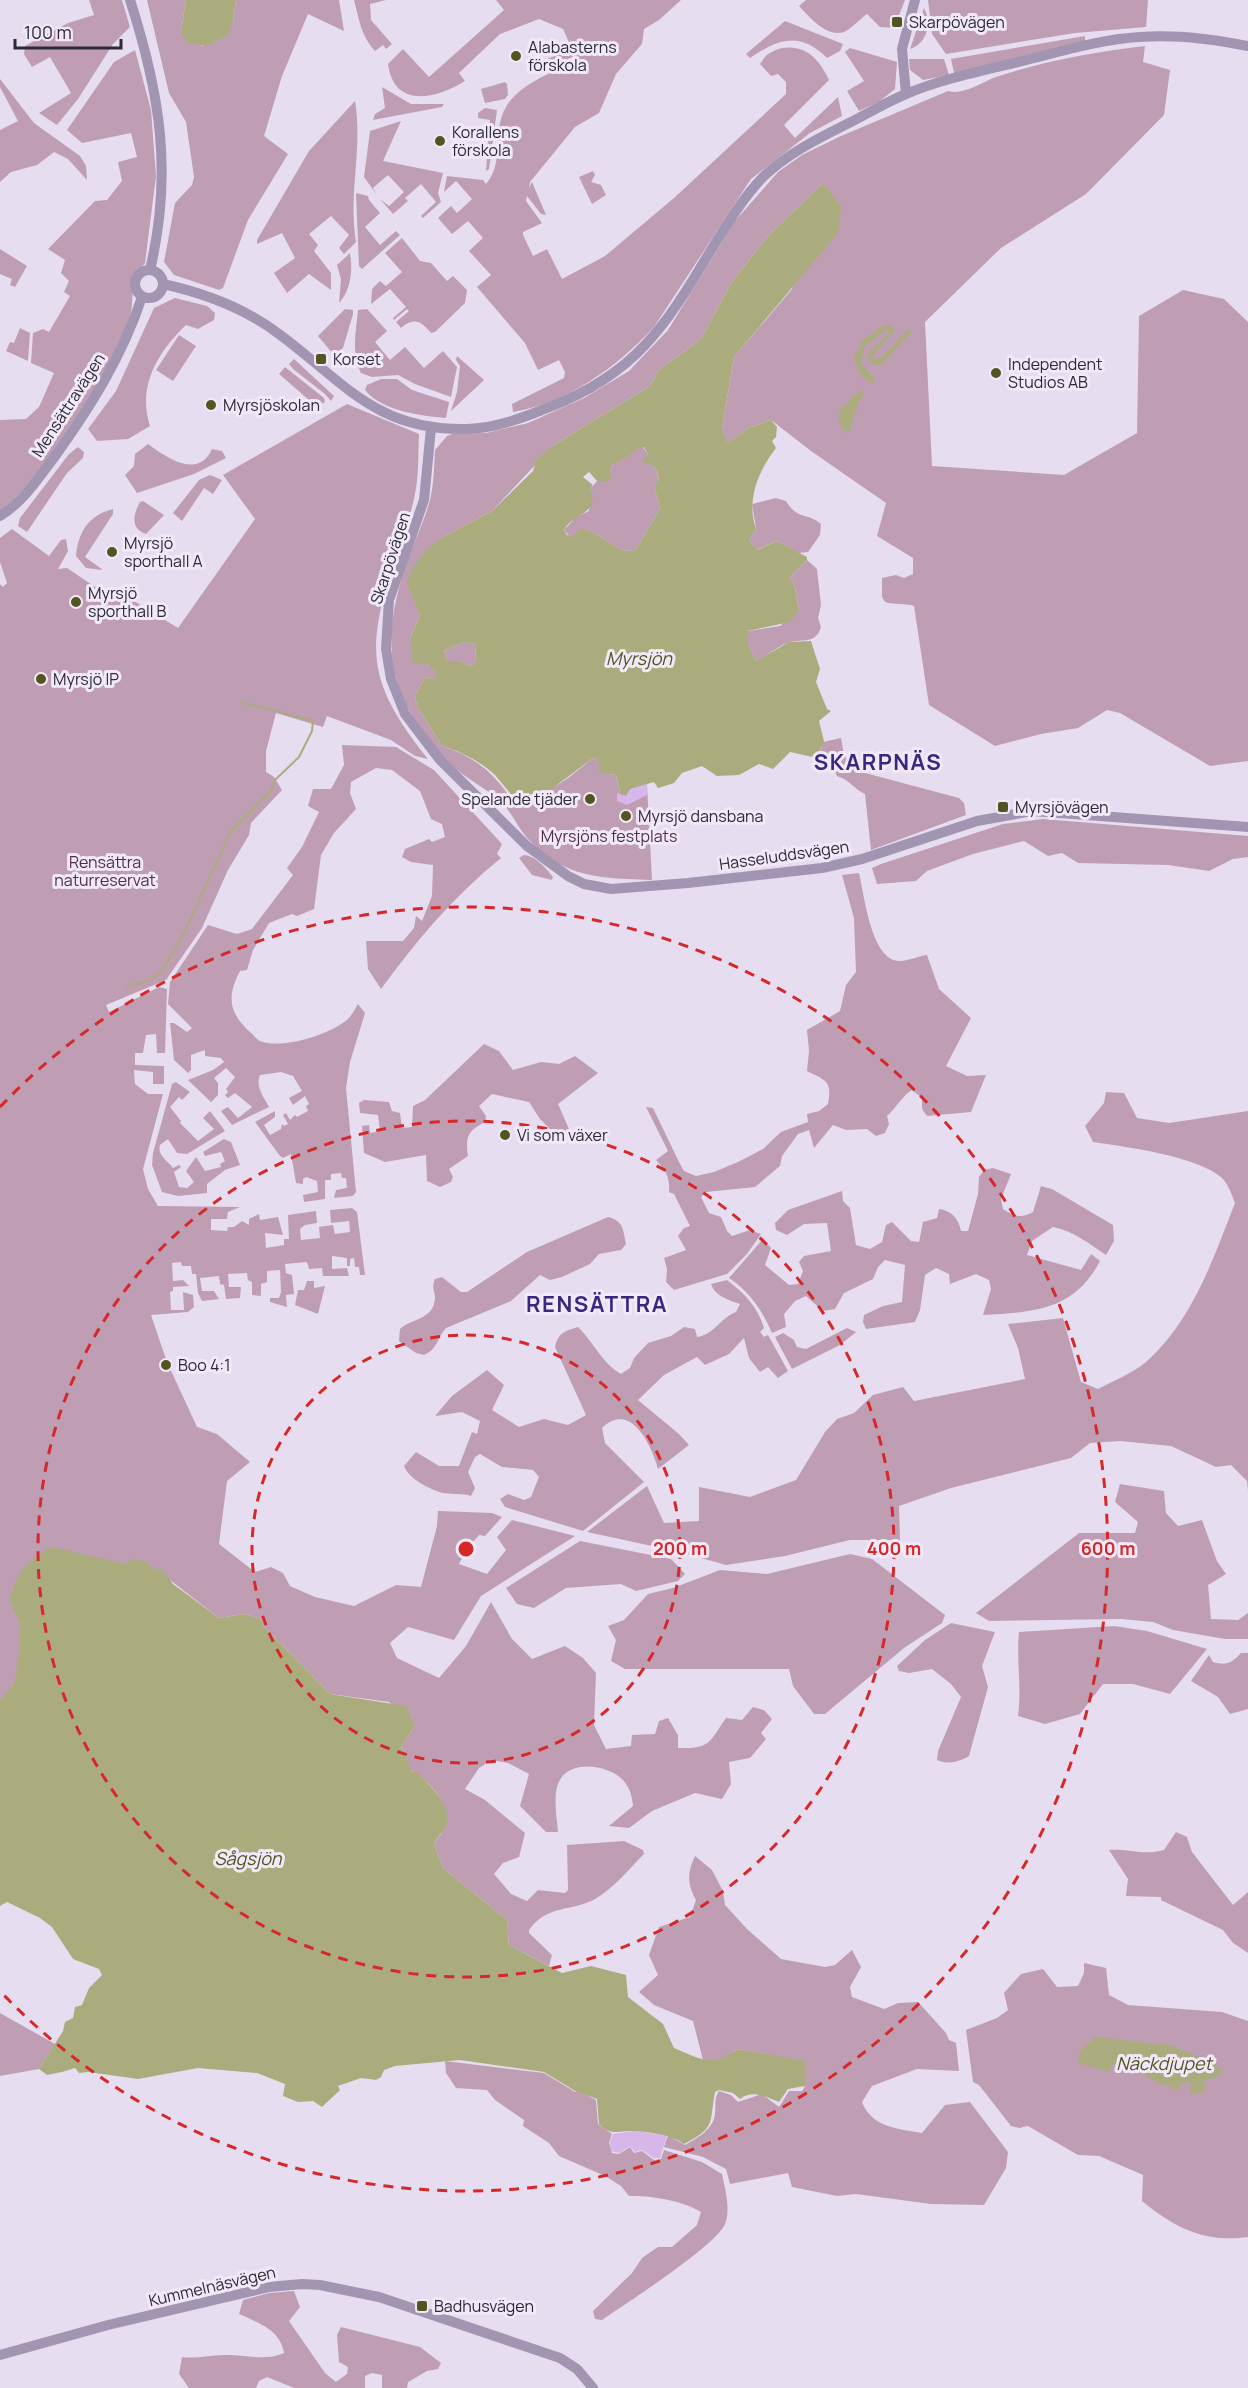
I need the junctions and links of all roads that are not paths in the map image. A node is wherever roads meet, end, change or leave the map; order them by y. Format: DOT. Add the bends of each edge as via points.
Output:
graph roads {
  1 [pos="130,0"];
  2 [pos="915,0"];
  3 [pos="1248,46"];
  4 [pos="906,94"];
  5 [pos="150,270"];
  6 [pos="163,284"];
  7 [pos="142,297"];
  8 [pos="431,428"];
  9 [pos="0,516"];
  10 [pos="414,729"];
  11 [pos="1248,828"];
  12 [pos="0,2355"];
  13 [pos="593,2388"];
  1 -- 5 [label="street" via="148,57 162,134 162,199"];
  2 -- 4 [label="street" via="902,49"];
  3 -- 4 [label="street" via="1219,40 1139,37 1056,52"];
  4 -- 8 [label="street" via="808,144 762,179 728,222 673,313 624,368 562,403 512,421 472,428"];
  5 -- 6 [label="street" via="160,275"];
  5 -- 7 [label="street" via="136,280 136,290"];
  6 -- 7 [label="street" via="155,297"];
  6 -- 8 [label="street" via="239,311 279,334 355,398 386,414"];
  7 -- 9 [label="street, Mensättravägen" via="127,338 93,401 20,502"];
  8 -- 10 [label="street, Skarpövägen" via="424,500 395,582 386,625 391,679"];
  10 -- 11 [label="street, Hasseluddsvägen" via="440,760 546,862 574,879 609,888 688,884 843,864 977,820 1021,812 1053,811"];
  12 -- 13 [label="street, Kummelnäsvägen" via="269,2287 320,2285 379,2297 550,2354 576,2369"];
}
